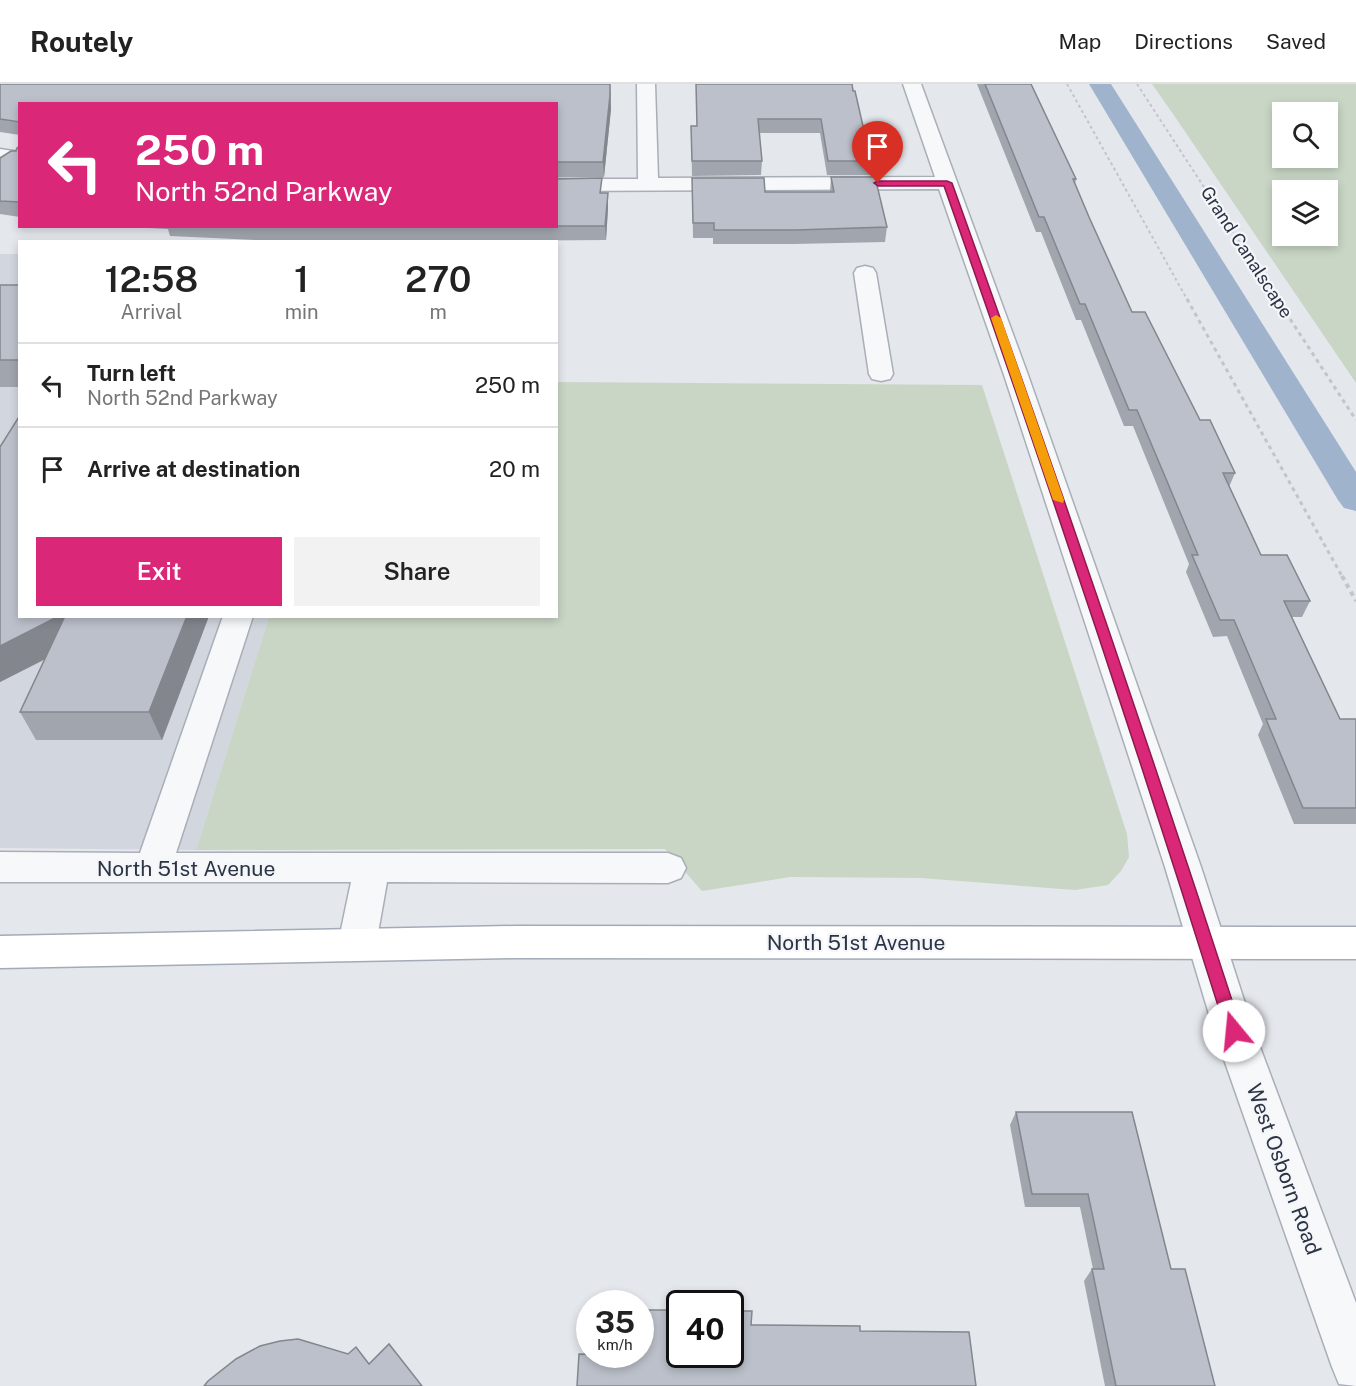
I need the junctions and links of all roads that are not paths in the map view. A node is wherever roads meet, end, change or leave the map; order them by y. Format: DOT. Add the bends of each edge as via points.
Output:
graph roads {
  1 [pos="646,84"];
  2 [pos="912,84"];
  3 [pos="0,155"];
  4 [pos="18,158"];
  5 [pos="947,183"];
  6 [pos="648,184"];
  7 [pos="558,185"];
  8 [pos="865,273"];
  9 [pos="881,374"];
  10 [pos="237,618"];
  11 [pos="0,867"];
  12 [pos="153,867"];
  13 [pos="372,868"];
  14 [pos="668,868"];
  15 [pos="1207,943"];
  16 [pos="357,944"];
  17 [pos="1356,944"];
  18 [pos="0,952"];
  19 [pos="1356,1367"];
  1 -- 6 [label="street"];
  2 -- 5 [label="street, West Osborn Road"];
  3 -- 4 [label="street"];
  5 -- 6 [label="street"];
  5 -- 15 [label="street, West Osborn Road" via="1016,375"];
  6 -- 7 [label="street"];
  8 -- 9 [label="street"];
  10 -- 12 [label="street"];
  11 -- 12 [label="street, North 51st Avenue"];
  12 -- 13 [label="street, North 51st Avenue"];
  13 -- 14 [label="street, North 51st Avenue"];
  13 -- 16 [label="street"];
  15 -- 16 [label="main road, North 51st Avenue"];
  15 -- 17 [label="main road, North 51st Avenue"];
  15 -- 19 [label="street, West Osborn Road" via="1234,1031"];
  16 -- 18 [label="main road, North 51st Avenue"];
}
